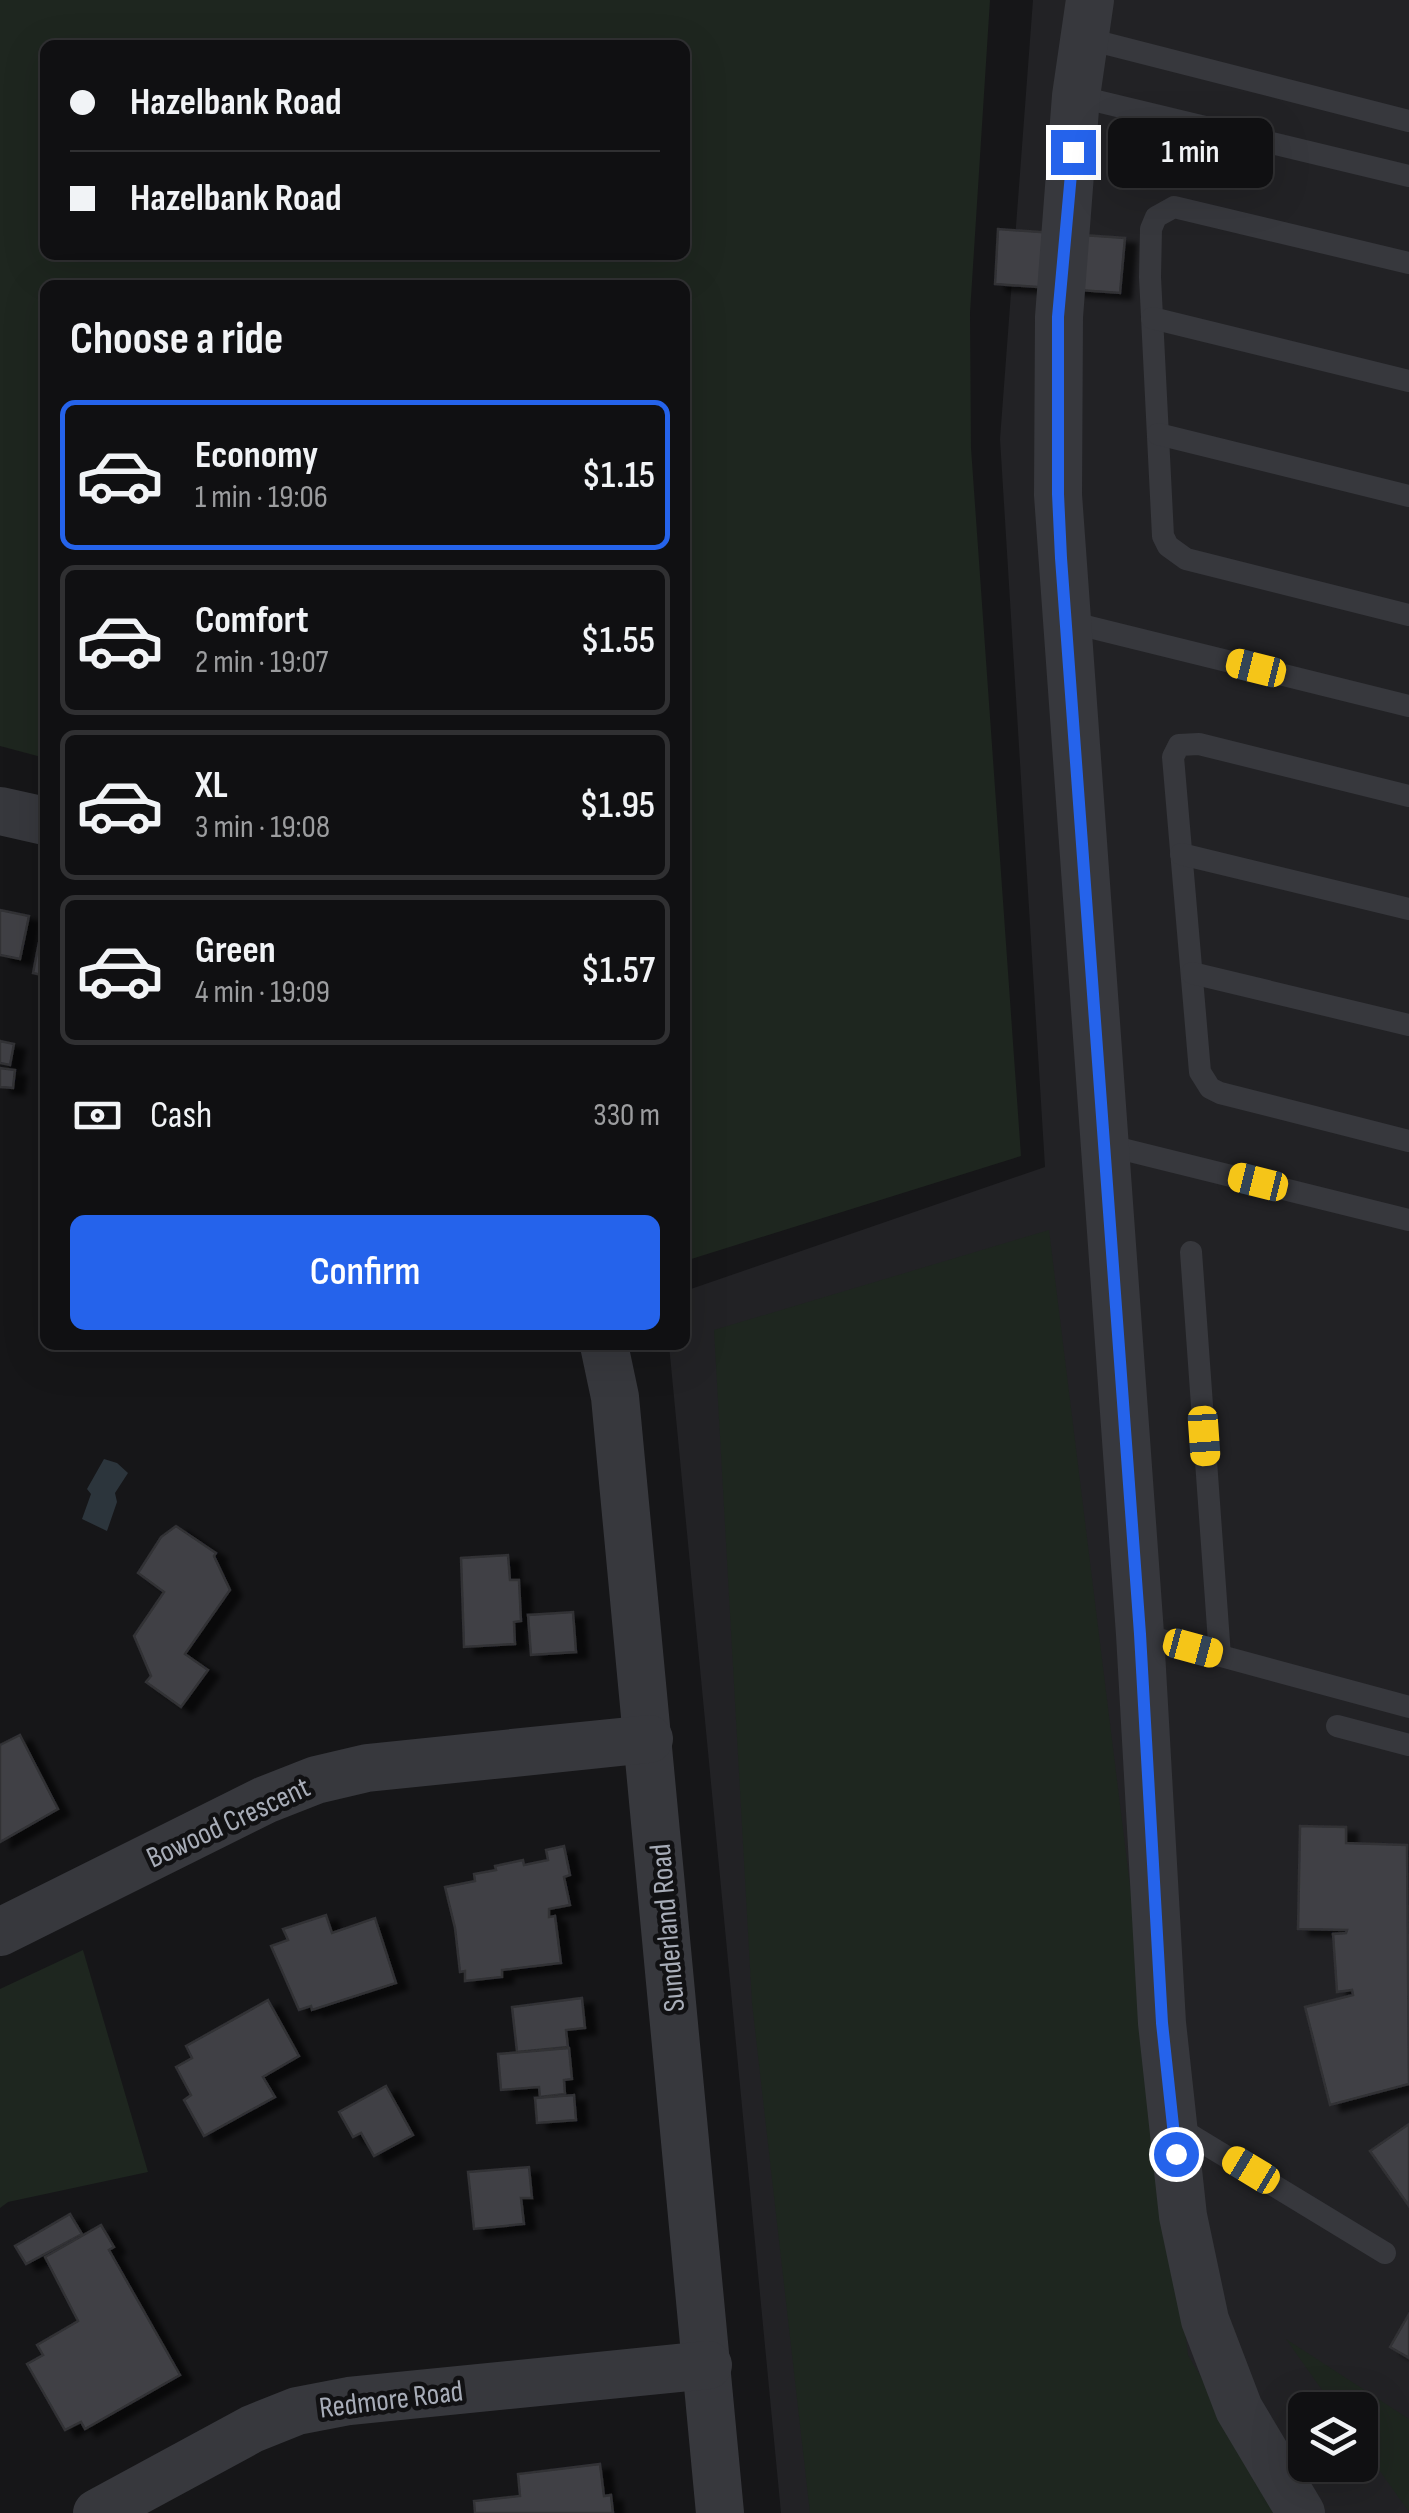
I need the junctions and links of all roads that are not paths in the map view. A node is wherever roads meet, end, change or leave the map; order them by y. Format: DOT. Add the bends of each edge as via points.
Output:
graph roads {
  1 [pos="1087,19"];
  2 [pos="1076,96"];
  3 [pos="1409,121"];
  4 [pos="1409,176"];
  5 [pos="1409,263"];
  6 [pos="1152,318"];
  7 [pos="1409,381"];
  8 [pos="1158,434"];
  9 [pos="1409,496"];
  10 [pos="1409,615"];
  11 [pos="1065,621"];
  12 [pos="1409,706"];
  13 [pos="1409,796"];
  14 [pos="0,811"];
  15 [pos="40,820"];
  16 [pos="1181,854"];
  17 [pos="1409,909"];
  18 [pos="1192,974"];
  19 [pos="1409,1025"];
  20 [pos="1409,1141"];
  21 [pos="1106,1144"];
  22 [pos="1409,1220"];
  23 [pos="1191,1252"];
  24 [pos="605,1350"];
  25 [pos="1140,1634"];
  26 [pos="1220,1656"];
  27 [pos="1409,1707"];
  28 [pos="1337,1726"];
  29 [pos="649,1739"];
  30 [pos="1409,1745"];
  31 [pos="0,1932"];
  32 [pos="1173,2124"];
  33 [pos="1384,2253"];
  34 [pos="708,2365"];
  35 [pos="96,2513"];
  36 [pos="720,2513"];
  37 [pos="1300,2513"];
  1 -- 2 [label="street"];
  1 -- 3 [label="lane"];
  2 -- 4 [label="lane"];
  2 -- 11 [label="street" via="1058,317"];
  5 -- 6 [label="lane" via="1174,207 1156,217 1151,229"];
  6 -- 7 [label="lane"];
  6 -- 8 [label="lane"];
  8 -- 9 [label="lane"];
  8 -- 10 [label="lane" via="1163,536 1175,552"];
  11 -- 12 [label="lane"];
  11 -- 21 [label="street"];
  13 -- 16 [label="lane" via="1186,742 1173,757"];
  14 -- 15 [label="street"];
  16 -- 17 [label="lane"];
  16 -- 18 [label="lane"];
  18 -- 19 [label="lane"];
  18 -- 20 [label="lane" via="1200,1072 1210,1088"];
  21 -- 22 [label="lane"];
  21 -- 25 [label="street"];
  23 -- 26 [label="lane"];
  24 -- 29 [label="street, Sunderland Road"];
  25 -- 26 [label="lane"];
  25 -- 32 [label="street"];
  26 -- 27 [label="lane"];
  28 -- 30 [label="lane"];
  29 -- 31 [label="street, Bowood Crescent" via="367,1768 316,1780"];
  29 -- 34 [label="street, Sunderland Road"];
  32 -- 33 [label="lane"];
  32 -- 37 [label="street" via="1205,2320 1238,2408"];
  34 -- 35 [label="street, Redmore Road" via="298,2411"];
  34 -- 36 [label="street, Sunderland Road"];
}
